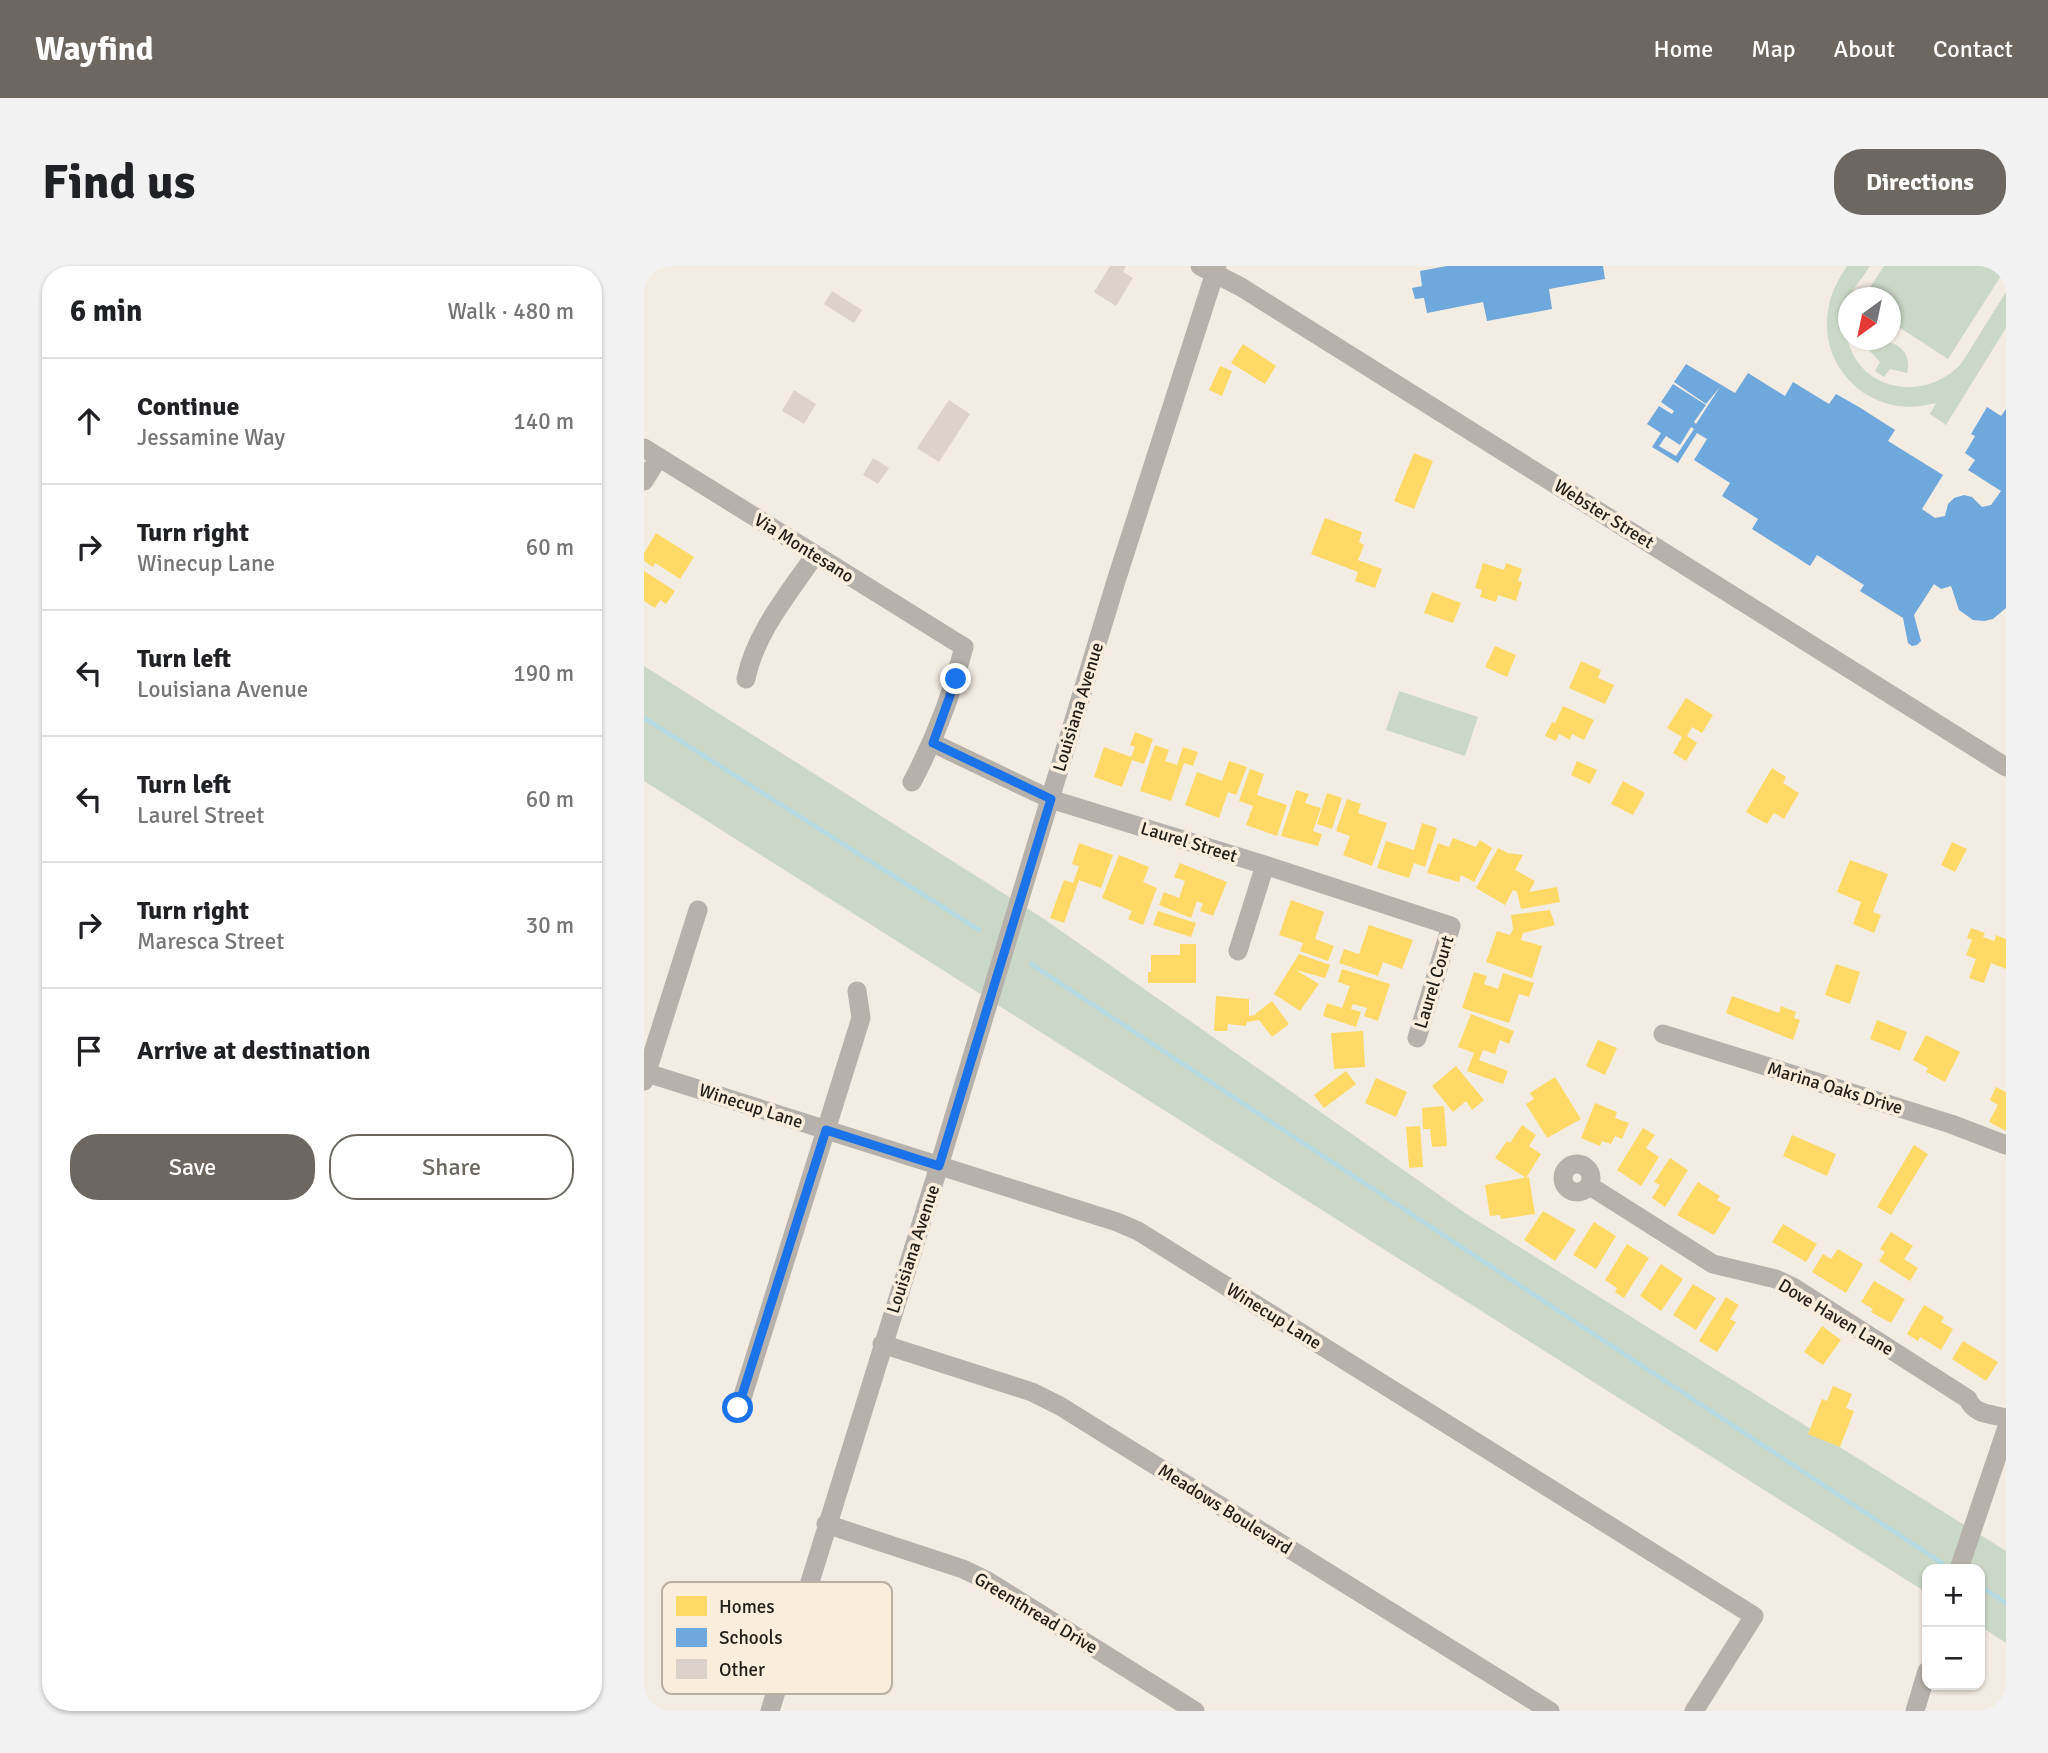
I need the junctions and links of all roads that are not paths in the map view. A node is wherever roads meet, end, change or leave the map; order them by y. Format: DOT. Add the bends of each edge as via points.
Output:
graph roads {
  1 [pos="1210,269"];
  2 [pos="651,453"];
  3 [pos="644,481"];
  4 [pos="815,555"];
  5 [pos="746,679"];
  6 [pos="933,743"];
  7 [pos="2006,767"];
  8 [pos="912,782"];
  9 [pos="1051,799"];
  10 [pos="1265,865"];
  11 [pos="698,910"];
  12 [pos="1451,926"];
  13 [pos="1238,951"];
  14 [pos="857,991"];
  15 [pos="1663,1034"];
  16 [pos="1417,1038"];
  17 [pos="645,1075"];
  18 [pos="826,1130"];
  19 [pos="2006,1145"];
  20 [pos="939,1166"];
  21 [pos="1590,1186"];
  22 [pos="882,1344"];
  23 [pos="738,1408"];
  24 [pos="2000,1416"];
  25 [pos="2006,1430"];
  26 [pos="826,1524"];
  27 [pos="1961,1564"];
  28 [pos="808,1582"];
  29 [pos="1922,1688"];
  30 [pos="774,1694"];
  31 [pos="769,1711"];
  32 [pos="1195,1711"];
  33 [pos="1550,1711"];
  34 [pos="1694,1711"];
  35 [pos="1915,1711"];
  1 -- 7 [label="street, Webster Street"];
  1 -- 9 [label="street, Louisiana Avenue"];
  2 -- 3 [label="street"];
  2 -- 4 [label="street, Via Montesano"];
  4 -- 5 [label="street" via="759,641"];
  4 -- 6 [label="street, Via Montesano" via="964,647"];
  6 -- 8 [label="street"];
  6 -- 9 [label="street, Laurel Street"];
  9 -- 10 [label="street, Laurel Street"];
  9 -- 20 [label="street, Louisiana Avenue"];
  10 -- 12 [label="street, Laurel Street"];
  10 -- 13 [label="street"];
  11 -- 17 [label="street"];
  12 -- 16 [label="street, Laurel Court"];
  14 -- 18 [label="street" via="861,1018"];
  15 -- 19 [label="street, Marina Oaks Drive"];
  17 -- 18 [label="street, Winecup Lane"];
  18 -- 20 [label="street, Winecup Lane"];
  18 -- 23 [label="street"];
  20 -- 22 [label="street, Louisiana Avenue"];
  20 -- 34 [label="street, Winecup Lane" via="1138,1231 1754,1616"];
  21 -- 24 [label="street, Dove Haven Lane" via="1713,1264 1793,1287 1968,1399 1970,1406"];
  22 -- 26 [label="street, Louisiana Avenue"];
  22 -- 33 [label="street, Meadows Boulevard" via="1031,1392 1060,1406"];
  25 -- 27 [label="street"];
  26 -- 28 [label="street, Louisiana Avenue"];
  26 -- 32 [label="street, Greenthread Drive" via="986,1580"];
  29 -- 35 [label="street"];
  30 -- 31 [label="street, Louisiana Avenue"];
}
